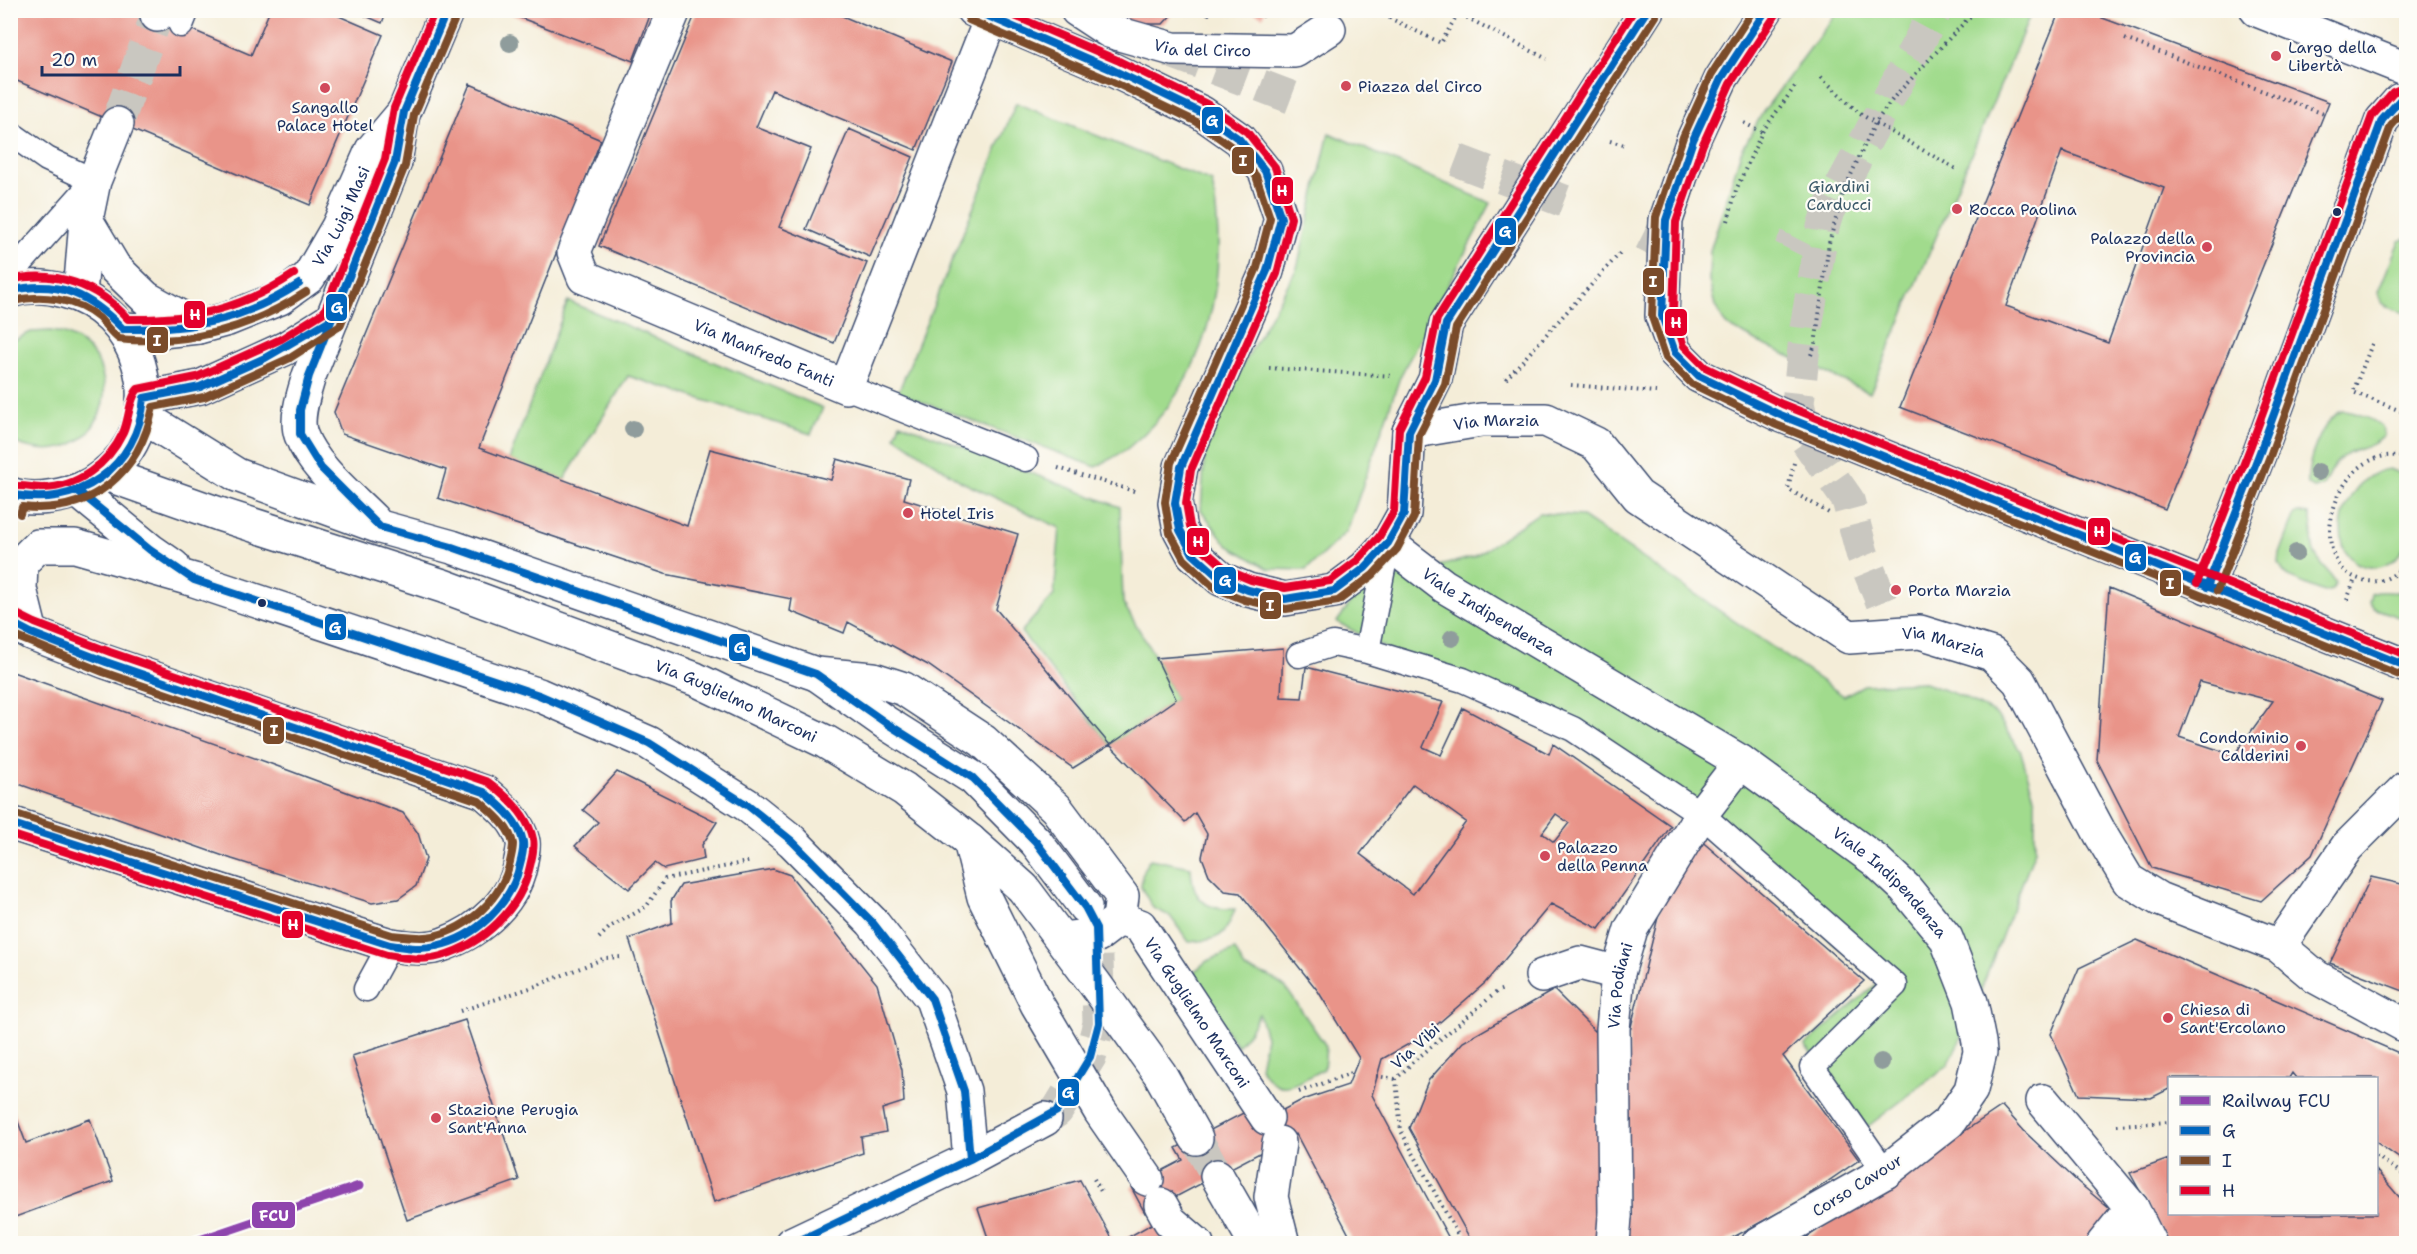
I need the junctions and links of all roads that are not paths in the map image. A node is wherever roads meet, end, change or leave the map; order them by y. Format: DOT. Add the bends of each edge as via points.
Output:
graph roads {
  1 [pos="447,10"];
  2 [pos="674,10"];
  3 [pos="1077,10"];
  4 [pos="1647,10"];
  5 [pos="1766,10"];
  6 [pos="2257,10"];
  7 [pos="982,14"];
  8 [pos="1334,20"];
  9 [pos="2406,69"];
  10 [pos="2406,98"];
  11 [pos="404,112"];
  12 [pos="117,124"];
  13 [pos="10,133"];
  14 [pos="94,182"];
  15 [pos="86,220"];
  16 [pos="10,275"];
  17 [pos="10,291"];
  18 [pos="80,295"];
  19 [pos="255,309"];
  20 [pos="332,319"];
  21 [pos="198,327"];
  22 [pos="123,329"];
  23 [pos="303,337"];
  24 [pos="309,376"];
  25 [pos="846,387"];
  26 [pos="143,407"];
  27 [pos="1409,432"];
  28 [pos="1026,459"];
  29 [pos="106,474"];
  30 [pos="78,492"];
  31 [pos="12,500"];
  32 [pos="380,528"];
  33 [pos="1388,543"];
  34 [pos="194,580"];
  35 [pos="2207,587"];
  36 [pos="21,628"];
  37 [pos="1366,651"];
  38 [pos="1299,655"];
  39 [pos="2406,666"];
  40 [pos="816,674"];
  41 [pos="1741,762"];
  42 [pos="2406,788"];
  43 [pos="1701,814"];
  44 [pos="10,823"];
  45 [pos="970,841"];
  46 [pos="1084,907"];
  47 [pos="1119,919"];
  48 [pos="1062,939"];
  49 [pos="390,945"];
  50 [pos="2279,945"];
  51 [pos="1618,973"];
  52 [pos="1542,976"];
  53 [pos="366,988"];
  54 [pos="2406,1026"];
  55 [pos="1971,1090"];
  56 [pos="2043,1101"];
  57 [pos="1045,1119"];
  58 [pos="1196,1137"];
  59 [pos="970,1159"];
  60 [pos="1885,1173"];
  61 [pos="1217,1176"];
  62 [pos="2132,1208"];
  63 [pos="1614,1230"];
  64 [pos="792,1244"];
  65 [pos="1197,1244"];
  66 [pos="1256,1244"];
  67 [pos="1283,1244"];
  68 [pos="1758,1244"];
  69 [pos="2103,1244"];
  70 [pos="2150,1244"];
  1 -- 11 [label="street, Via Luigi Masi"];
  2 -- 25 [label="street, Via Manfredo Fanti" via="574,252 584,277"];
  3 -- 8 [label="street, Via del Circo" via="1109,31 1173,49 1295,51"];
  4 -- 27 [label="street" via="1446,324 1436,380"];
  5 -- 35 [label="street" via="1721,79 1693,140 1666,220 1662,316 1675,352 1699,376 1778,414"];
  6 -- 9 [label="street"];
  7 -- 25 [label="street, Via Manfredo Fanti"];
  7 -- 33 [label="street" via="1113,70 1202,114 1239,139 1265,171 1281,218 1267,271 1181,467 1175,503 1180,530 1193,554 1221,579 1285,599 1334,591 1365,568"];
  10 -- 35 [label="street" via="2382,120"];
  11 -- 19 [label="street, Via Luigi Masi" via="372,150 338,227 309,277 280,298"];
  11 -- 20 [label="street, Via Luigi Masi" via="395,162"];
  12 -- 14 [label="street"];
  13 -- 14 [label="lane" via="47,159"];
  14 -- 15 [label="street"];
  14 -- 16 [label="lane"];
  15 -- 18 [label="street"];
  15 -- 21 [label="street" via="114,267 130,283 146,298"];
  17 -- 18 [label="street" via="50,287"];
  18 -- 22 [label="street" via="104,309"];
  19 -- 21 [label="street, Via Luigi Masi"];
  19 -- 23 [label="street" via="276,306 294,320"];
  20 -- 23 [label="street"];
  20 -- 24 [label="street"];
  21 -- 22 [label="street, Via Luigi Masi" via="162,331"];
  22 -- 26 [label="street" via="140,362"];
  23 -- 24 [label="street"];
  23 -- 26 [label="street" via="200,387"];
  24 -- 32 [label="street" via="300,410 300,434 321,468"];
  25 -- 28 [label="lane"];
  26 -- 29 [label="street" via="135,438"];
  26 -- 32 [label="street" via="237,475"];
  27 -- 33 [label="street" via="1404,514"];
  27 -- 50 [label="street, Via Marzia" via="1481,420 1546,420 1596,444 1638,496 1849,638 1920,632 1992,654 2019,681 2128,880 2159,898"];
  29 -- 30 [label="street"];
  29 -- 45 [label="street, Via Guglielmo Marconi" via="443,586 695,679 826,741 904,789"];
  30 -- 31 [label="street"];
  30 -- 34 [label="street"];
  32 -- 40 [label="street" via="452,547"];
  33 -- 37 [label="lane"];
  33 -- 41 [label="street, Viale Indipendenza" via="1444,586"];
  34 -- 36 [label="street" via="75,546 38,546 21,563"];
  34 -- 59 [label="street" via="539,695 649,743 747,805 792,841 872,922 932,999 964,1091"];
  35 -- 39 [label="street"];
  36 -- 49 [label="street" via="117,666 484,792 511,817 524,843 512,891 492,915 443,945"];
  37 -- 38 [label="lane" via="1334,644"];
  37 -- 43 [label="lane" via="1463,680 1573,729"];
  40 -- 46 [label="street" via="973,778 1036,842"];
  40 -- 47 [label="street" via="873,679 904,689 983,741 1056,808 1122,896"];
  41 -- 43 [label="street, Via Podiani"];
  41 -- 55 [label="street, Viale Indipendenza" via="1875,860 1905,888 1946,938 1971,1002 1979,1042"];
  42 -- 50 [label="street" via="2347,847"];
  43 -- 51 [label="street, Via Podiani" via="1631,929"];
  43 -- 60 [label="lane" via="1895,985 1812,1067"];
  44 -- 49 [label="street"];
  45 -- 48 [label="street, Via Guglielmo Marconi" via="1023,888"];
  45 -- 65 [label="street" via="984,897 1037,1004 1170,1221"];
  47 -- 48 [label="street" via="1098,935"];
  47 -- 67 [label="street, Via Guglielmo Marconi" via="1140,926 1268,1123 1270,1197"];
  48 -- 58 [label="street, Via Guglielmo Marconi" via="1160,1074"];
  49 -- 53 [label="lane"];
  50 -- 54 [label="street, Via Marzia" via="2316,977"];
  51 -- 52 [label="street" via="1581,963"];
  51 -- 63 [label="street, Via Podiani" via="1613,1029"];
  55 -- 60 [label="street, Corso Cavour" via="1949,1122"];
  56 -- 62 [label="street"];
  57 -- 59 [label="street"];
  59 -- 64 [label="street"];
  60 -- 68 [label="street, Corso Cavour"];
  61 -- 66 [label="street"];
  62 -- 69 [label="street"];
  62 -- 70 [label="street"];
}
